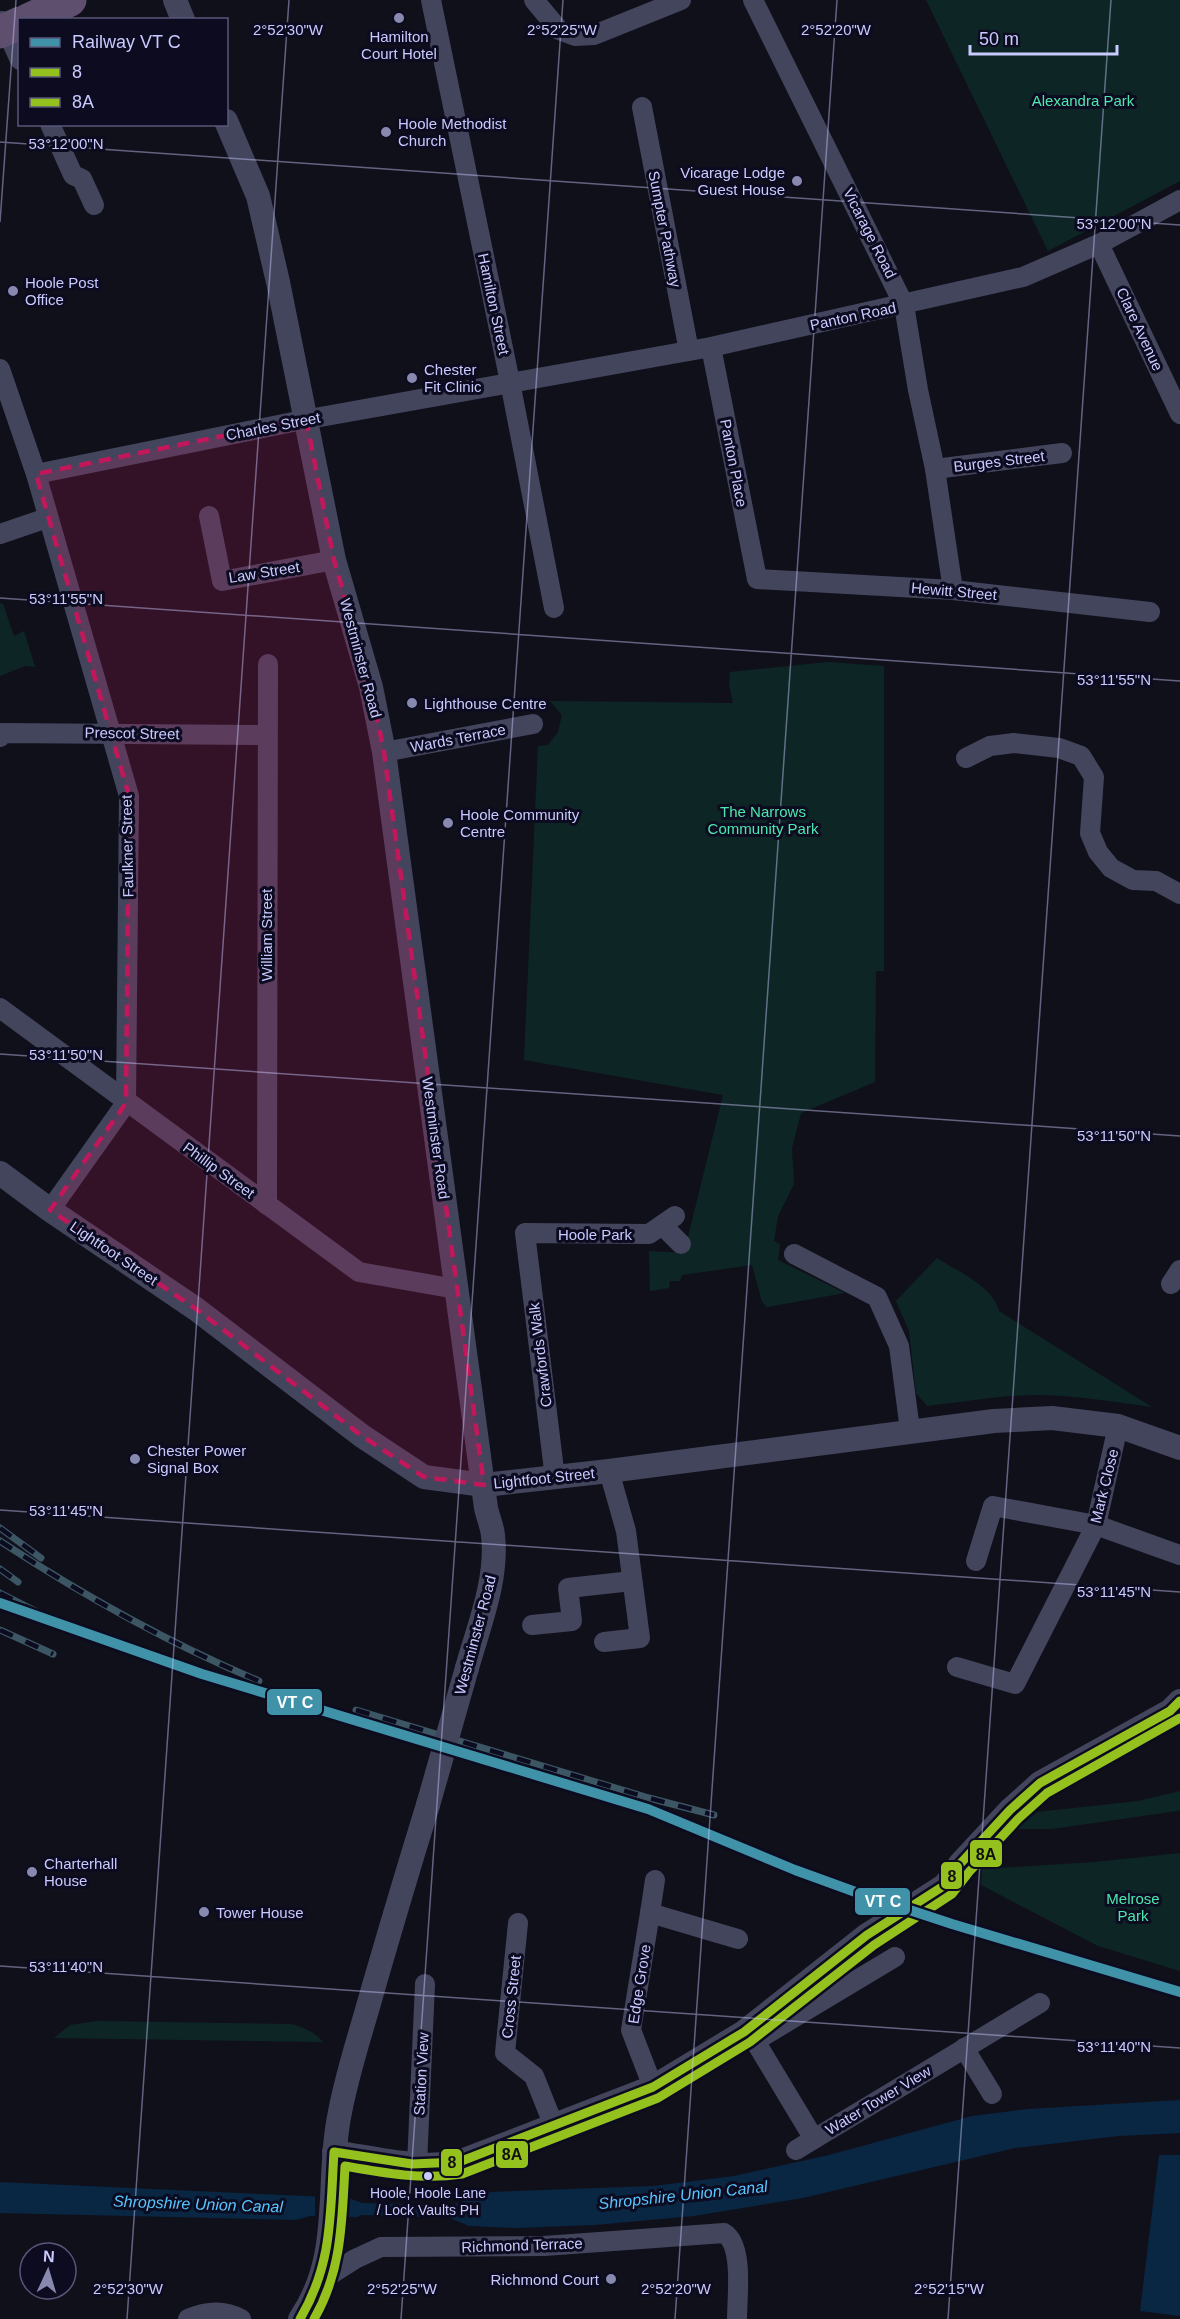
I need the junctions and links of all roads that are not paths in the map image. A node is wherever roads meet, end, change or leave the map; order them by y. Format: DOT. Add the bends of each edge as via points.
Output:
graph roads {
  1 [pos="70,0"];
  2 [pos="175,0"];
  3 [pos="431,0"];
  4 [pos="534,0"];
  5 [pos="681,0"];
  6 [pos="753,0"];
  7 [pos="28,18"];
  8 [pos="182,18"];
  9 [pos="11,25"];
  10 [pos="18,52"];
  11 [pos="642,107"];
  12 [pos="51,126"];
  13 [pos="228,126"];
  14 [pos="1180,200"];
  15 [pos="94,205"];
  16 [pos="1100,244"];
  17 [pos="904,305"];
  18 [pos="711,347"];
  19 [pos="689,351"];
  20 [pos="0,369"];
  21 [pos="510,382"];
  22 [pos="1180,414"];
  23 [pos="306,419"];
  24 [pos="1062,453"];
  25 [pos="935,469"];
  26 [pos="36,474"];
  27 [pos="209,516"];
  28 [pos="47,518"];
  29 [pos="0,534"];
  30 [pos="334,560"];
  31 [pos="757,579"];
  32 [pos="953,590"];
  33 [pos="554,608"];
  34 [pos="1150,612"];
  35 [pos="268,664"];
  36 [pos="532,724"];
  37 [pos="111,732"];
  38 [pos="266,735"];
  39 [pos="0,737"];
  40 [pos="384,752"];
  41 [pos="966,758"];
  42 [pos="1180,894"];
  43 [pos="0,1008"];
  44 [pos="126,1103"];
  45 [pos="0,1173"];
  46 [pos="267,1205"];
  47 [pos="50,1210"];
  48 [pos="525,1233"];
  49 [pos="681,1244"];
  50 [pos="794,1254"];
  51 [pos="456,1289"];
  52 [pos="1118,1426"];
  53 [pos="910,1430"];
  54 [pos="1180,1448"];
  55 [pos="609,1471"];
  56 [pos="555,1478"];
  57 [pos="484,1485"];
  58 [pos="1096,1526"];
  59 [pos="1180,1555"];
  60 [pos="976,1561"];
  61 [pos="632,1581"];
  62 [pos="532,1625"];
  63 [pos="604,1642"];
  64 [pos="957,1667"];
  65 [pos="1180,1701"];
  66 [pos="655,1880"];
  67 [pos="650,1913"];
  68 [pos="518,1923"];
  69 [pos="738,1939"];
  70 [pos="895,1956"];
  71 [pos="425,1984"];
  72 [pos="1040,2003"];
  73 [pos="749,2037"];
  74 [pos="964,2048"];
  75 [pos="653,2087"];
  76 [pos="992,2094"];
  77 [pos="554,2126"];
  78 [pos="814,2139"];
  79 [pos="796,2150"];
  80 [pos="334,2152"];
  81 [pos="417,2165"];
  82 [pos="322,2280"];
  83 [pos="188,2319"];
  84 [pos="241,2319"];
  85 [pos="300,2319"];
  86 [pos="737,2319"];
  1 -- 7 [label="highway"];
  2 -- 8 [label="street"];
  3 -- 21 [label="street, Hamilton Street"];
  4 -- 5 [label="street" via="559,30 575,36 594,35"];
  6 -- 17 [label="street, Vicarage Road"];
  9 -- 10 [label="street"];
  11 -- 19 [label="street, Sumpter Pathway"];
  12 -- 15 [label="street" via="73,175 82,180"];
  13 -- 23 [label="street, Westminster Road" via="258,196"];
  14 -- 16 [label="street, Panton Road"];
  16 -- 17 [label="street, Panton Road" via="1023,277"];
  16 -- 22 [label="street, Clare Avenue"];
  17 -- 18 [label="street, Panton Road"];
  17 -- 25 [label="street, Vicarage Road"];
  18 -- 19 [label="street, Panton Road"];
  18 -- 31 [label="street, Panton Place"];
  19 -- 21 [label="street, Panton Road"];
  20 -- 26 [label="street, Faulkner Street"];
  21 -- 23 [label="street, Charles Street"];
  21 -- 33 [label="street, Hamilton Street"];
  23 -- 26 [label="street, Charles Street"];
  23 -- 30 [label="street, Westminster Road"];
  24 -- 25 [label="street, Burges Street"];
  25 -- 32 [label="street, Vicarage Road"];
  26 -- 28 [label="street, Faulkner Street"];
  27 -- 30 [label="street, Law Street" via="222,580"];
  28 -- 29 [label="street"];
  28 -- 37 [label="street, Faulkner Street"];
  30 -- 40 [label="street, Westminster Road" via="371,687"];
  31 -- 32 [label="street, Hewitt Street"];
  32 -- 34 [label="street, Hewitt Street"];
  35 -- 38 [label="street, William Street"];
  36 -- 40 [label="street, Wards Terrace"];
  37 -- 38 [label="street, Prescot Street"];
  37 -- 39 [label="street, Prescot Street" via="2,732"];
  37 -- 44 [label="street, Faulkner Street" via="129,796"];
  38 -- 46 [label="street, William Street"];
  40 -- 51 [label="street, Westminster Road"];
  41 -- 42 [label="street" via="990,746 1014,743 1059,748 1081,756 1094,777 1090,832 1098,852 1111,868 1133,880 1156,881"];
  43 -- 44 [label="street, Phillip Street"];
  44 -- 46 [label="street, Phillip Street"];
  44 -- 47 [label="street"];
  45 -- 47 [label="street, Lightfoot Street"];
  46 -- 51 [label="street, Phillip Street" via="359,1272"];
  47 -- 57 [label="street, Lightfoot Street" via="196,1309 362,1436 424,1477"];
  48 -- 49 [label="street, Hoole Park" via="649,1234 669,1220"];
  48 -- 56 [label="street, Crawfords Walk"];
  50 -- 53 [label="street" via="877,1296 899,1346"];
  51 -- 57 [label="street, Westminster Road"];
  52 -- 53 [label="street, Lightfoot Street" via="1052,1418"];
  52 -- 54 [label="street, Lightfoot Street"];
  52 -- 58 [label="street, Mark Close"];
  53 -- 55 [label="street, Lightfoot Street"];
  55 -- 56 [label="street, Lightfoot Street"];
  55 -- 61 [label="street" via="626,1531"];
  56 -- 57 [label="street, Lightfoot Street"];
  57 -- 80 [label="street, Westminster Road, bridge" via="493,1533 491,1580 362,2029 340,2111"];
  58 -- 59 [label="street"];
  58 -- 60 [label="street" via="993,1506"];
  58 -- 64 [label="street, Mark Close" via="1015,1684"];
  61 -- 62 [label="street" via="568,1588 572,1621"];
  61 -- 63 [label="street" via="639,1638"];
  65 -- 73 [label="street" via="1170,1711 1040,1783 1010,1810 945,1885 867,1935"];
  66 -- 67 [label="street, Edge Grove"];
  67 -- 69 [label="street"];
  67 -- 75 [label="street, Edge Grove" via="631,2030"];
  68 -- 77 [label="street, Cross Street" via="505,2053 534,2076"];
  70 -- 73 [label="street"];
  71 -- 81 [label="street, Station View"];
  72 -- 74 [label="street, Water Tower View"];
  73 -- 75 [label="street"];
  73 -- 78 [label="street, Water Tower View"];
  74 -- 76 [label="street"];
  74 -- 78 [label="street, Water Tower View"];
  75 -- 77 [label="street"];
  77 -- 81 [label="street" via="459,2162"];
  78 -- 79 [label="street"];
  80 -- 81 [label="street"];
  80 -- 82 [label="street, Westminster Road" via="330,2231"];
  82 -- 85 [label="street, Westminster Road"];
  82 -- 86 [label="street, Richmond Terrace" via="381,2247 544,2246 724,2233 734,2243 737,2257"];
  83 -- 84 [label="street" via="212,2312"];
}
